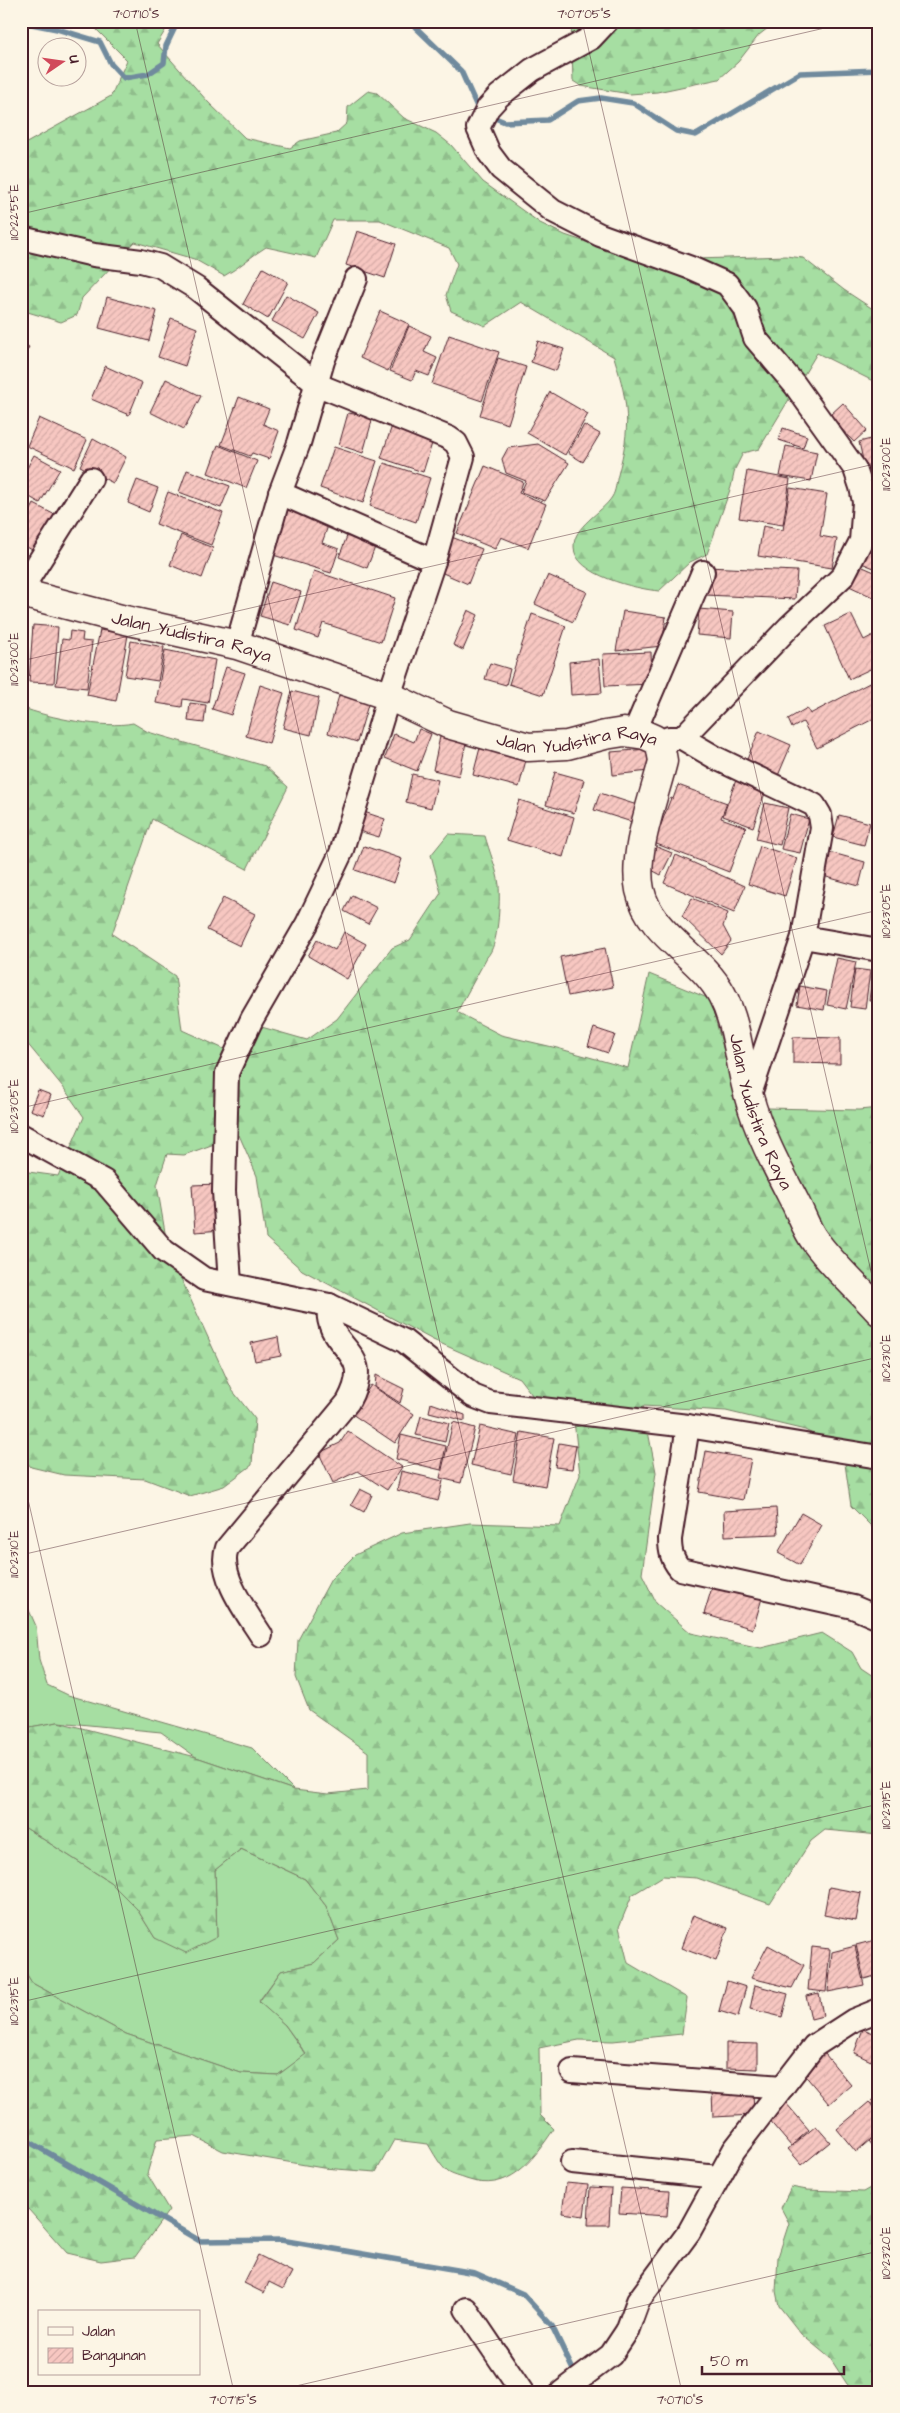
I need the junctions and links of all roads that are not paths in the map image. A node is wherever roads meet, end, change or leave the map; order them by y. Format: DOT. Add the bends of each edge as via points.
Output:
graph roads {
  1 [pos="607,21"];
  2 [pos="21,238"];
  3 [pos="356,279"];
  4 [pos="318,385"];
  5 [pos="91,479"];
  6 [pos="280,493"];
  7 [pos="434,562"];
  8 [pos="703,572"];
  9 [pos="21,591"];
  10 [pos="237,645"];
  11 [pos="389,696"];
  12 [pos="657,737"];
  13 [pos="803,937"];
  14 [pos="879,950"];
  15 [pos="748,1097"];
  16 [pos="21,1135"];
  17 [pos="230,1284"];
  18 [pos="329,1305"];
  19 [pos="879,1311"];
  20 [pos="688,1426"];
  21 [pos="879,1457"];
  22 [pos="879,1618"];
  23 [pos="261,1635"];
  24 [pos="879,2010"];
  25 [pos="572,2071"];
  26 [pos="783,2087"];
  27 [pos="572,2162"];
  28 [pos="718,2177"];
  29 [pos="466,2309"];
  30 [pos="565,2390"];
  31 [pos="522,2392"];
  1 -- 12 [label="street" via="591,38 532,70 499,96 478,128 489,153 513,180 553,211 600,235 727,284 745,308 755,338 795,385 855,469 864,502 862,541 843,576 790,627"];
  2 -- 4 [label="street" via="160,266 196,288"];
  3 -- 4 [label="street" via="323,361"];
  4 -- 6 [label="street"];
  4 -- 7 [label="street" via="449,438 461,450 462,462"];
  5 -- 9 [label="street"];
  6 -- 7 [label="street"];
  6 -- 10 [label="street"];
  7 -- 11 [label="street"];
  8 -- 12 [label="street"];
  9 -- 10 [label="street, Jalan Yudistira Raya" via="125,620"];
  10 -- 11 [label="street, Jalan Yudistira Raya"];
  11 -- 12 [label="street, Jalan Yudistira Raya" via="448,724 528,747 567,745 605,734"];
  11 -- 17 [label="street" via="341,853 307,924 252,1019 227,1073 224,1191"];
  12 -- 13 [label="street" via="718,759 817,809 822,828"];
  12 -- 15 [label="street, Jalan Yudistira Raya" via="663,761 641,847 637,875 640,890 644,904 666,936 695,960 722,996 741,1051"];
  13 -- 14 [label="street"];
  13 -- 15 [label="street"];
  15 -- 19 [label="street, Jalan Yudistira Raya" via="815,1241"];
  16 -- 17 [label="street" via="104,1180 164,1251 204,1279"];
  17 -- 18 [label="street"];
  18 -- 20 [label="street" via="404,1341 473,1396 490,1403"];
  18 -- 23 [label="street" via="331,1330 355,1360 359,1375 357,1386 348,1402 224,1555 227,1574 236,1594"];
  20 -- 21 [label="street"];
  20 -- 22 [label="street" via="670,1539 670,1551 680,1569 853,1607"];
  24 -- 26 [label="street" via="854,2020 814,2046"];
  25 -- 26 [label="street"];
  26 -- 28 [label="street" via="734,2150"];
  27 -- 28 [label="street"];
  28 -- 30 [label="street" via="689,2232 638,2301 626,2331 611,2355"];
  29 -- 31 [label="street"];
}
